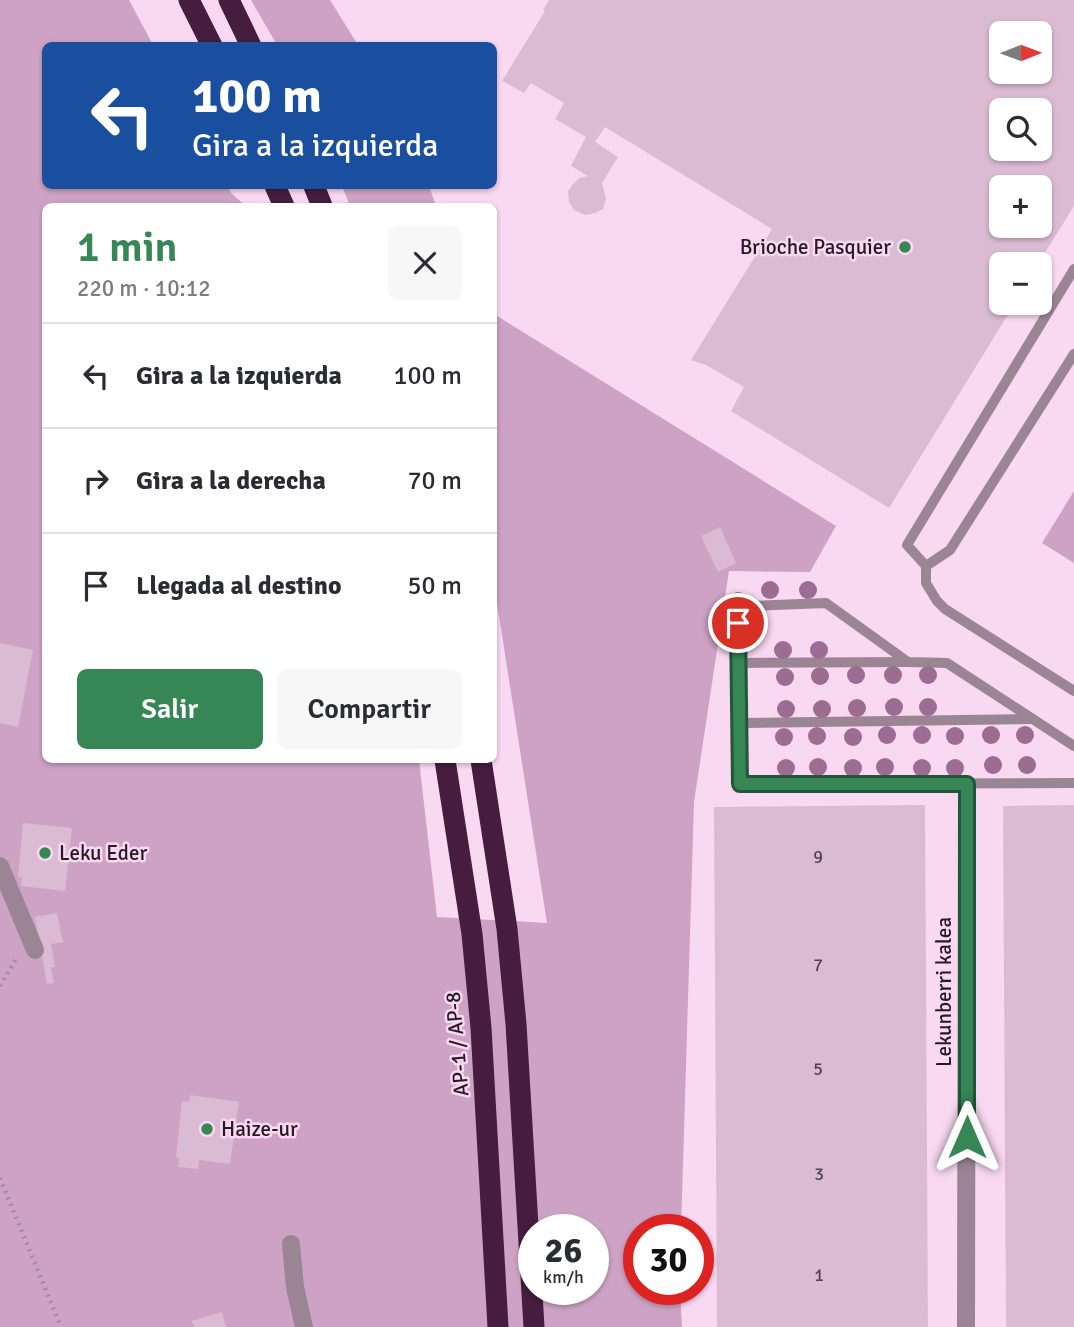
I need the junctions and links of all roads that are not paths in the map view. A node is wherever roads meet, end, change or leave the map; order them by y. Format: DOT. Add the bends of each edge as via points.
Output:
graph roads {
  1 [pos="189,0"];
  2 [pos="229,0"];
  3 [pos="210,42"];
  4 [pos="249,42"];
  5 [pos="1074,269"];
  6 [pos="1074,354"];
  7 [pos="926,566"];
  8 [pos="908,662"];
  9 [pos="738,663"];
  10 [pos="1074,691"];
  11 [pos="1032,719"];
  12 [pos="739,723"];
  13 [pos="1074,746"];
  14 [pos="445,763"];
  15 [pos="481,763"];
  16 [pos="1074,783"];
  17 [pos="967,784"];
  18 [pos="0,866"];
  19 [pos="35,950"];
  20 [pos="291,1244"];
  21 [pos="304,1327"];
  22 [pos="498,1327"];
  23 [pos="534,1327"];
  24 [pos="966,1327"];
  1 -- 3 [label="highway"];
  2 -- 4 [label="highway"];
  5 -- 7 [label="lane" via="907,545"];
  6 -- 7 [label="lane" via="950,550"];
  7 -- 10 [label="lane" via="926,583 945,609"];
  8 -- 9 [label="lane"];
  8 -- 9 [label="lane" via="826,603 751,606 738,623"];
  8 -- 11 [label="lane" via="947,663"];
  9 -- 12 [label="lane"];
  11 -- 12 [label="lane"];
  11 -- 13 [label="lane"];
  12 -- 17 [label="lane" via="740,784"];
  14 -- 22 [label="highway, AP-1 / AP-8" via="480,1015"];
  15 -- 23 [label="highway" via="516,1024"];
  16 -- 17 [label="lane"];
  17 -- 24 [label="street, Lekunberri kalea"];
  18 -- 19 [label="street"];
  20 -- 21 [label="street"];
}
